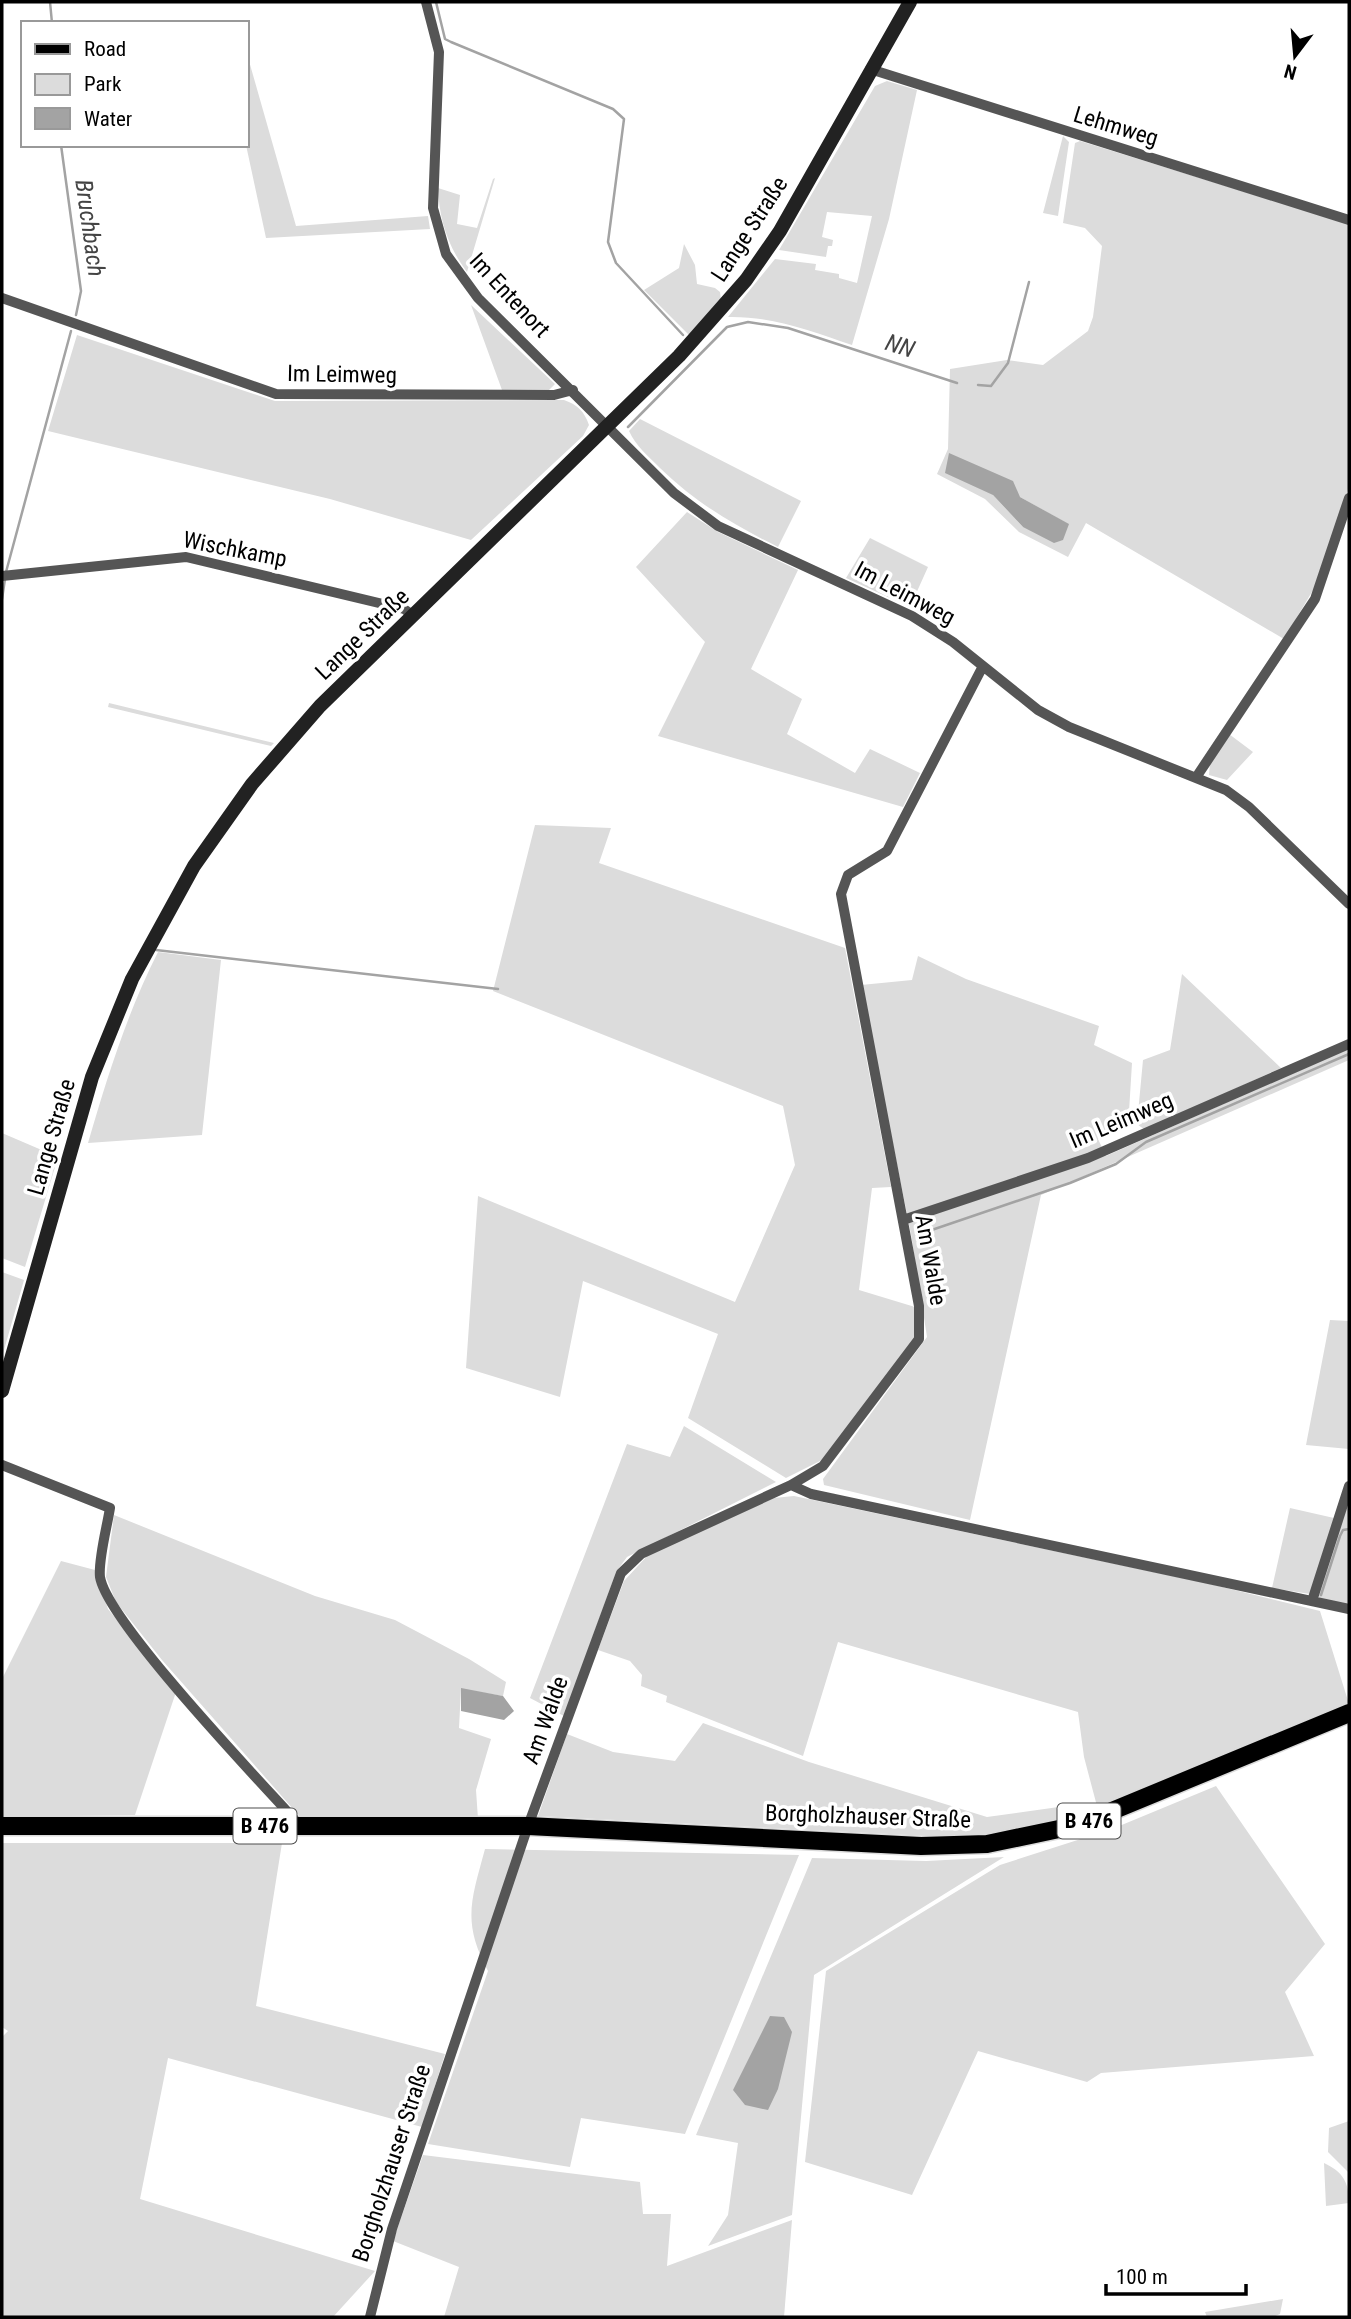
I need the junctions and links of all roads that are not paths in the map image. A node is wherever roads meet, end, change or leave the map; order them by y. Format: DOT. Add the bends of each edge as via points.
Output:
graph roads {
  1 [pos="426,2"];
  2 [pos="910,2"];
  3 [pos="870,69"];
  4 [pos="1349,220"];
  5 [pos="2,298"];
  6 [pos="573,390"];
  7 [pos="607,426"];
  8 [pos="1349,498"];
  9 [pos="2,576"];
  10 [pos="414,616"];
  11 [pos="983,666"];
  12 [pos="1197,776"];
  13 [pos="1349,904"];
  14 [pos="1349,1044"];
  15 [pos="903,1220"];
  16 [pos="2,1391"];
  17 [pos="2,1465"];
  18 [pos="791,1485"];
  19 [pos="1349,1486"];
  20 [pos="1312,1601"];
  21 [pos="1349,1609"];
  22 [pos="1349,1713"];
  23 [pos="2,1826"];
  24 [pos="295,1826"];
  25 [pos="528,1826"];
  26 [pos="370,2317"];
  1 -- 6 [label="street, Im Entenort" via="439,52 433,208 440,240 454,268 478,298"];
  2 -- 3 [label="street, Lange Straße"];
  3 -- 4 [label="street, Lehmweg"];
  3 -- 7 [label="street, Lange Straße" via="780,230 746,280"];
  5 -- 6 [label="street, Im Leimweg" via="276,394 554,395"];
  6 -- 7 [label="street, Im Entenort"];
  7 -- 10 [label="street, Lange Straße"];
  7 -- 11 [label="street, Im Leimweg" via="674,493 718,526 912,616"];
  8 -- 12 [label="street" via="1315,599"];
  9 -- 10 [label="street, Wischkamp" via="186,557 404,609"];
  10 -- 16 [label="street, Lange Straße" via="320,706 277,755 219,830 171,904 132,979 92,1077"];
  11 -- 12 [label="street, Im Leimweg" via="1038,710 1069,727"];
  11 -- 15 [label="street, Am Walde" via="887,851 848,875 841,894"];
  12 -- 13 [label="street, Im Leimweg" via="1249,807"];
  14 -- 15 [label="street, Im Leimweg" via="1088,1158"];
  15 -- 18 [label="street, Am Walde" via="919,1306 919,1339 823,1466"];
  17 -- 24 [label="street" via="110,1508 100,1577 113,1606 159,1666 294,1819"];
  18 -- 20 [label="street" via="811,1494"];
  18 -- 25 [label="street, Am Walde" via="641,1554 621,1573"];
  19 -- 20 [label="street"];
  20 -- 21 [label="street"];
  22 -- 25 [label="main road, Borgholzhauser Straße / B 476" via="1078,1825 987,1844 921,1846"];
  23 -- 24 [label="main road, Borgholzhauser Straße / B 476"];
  24 -- 25 [label="main road, Borgholzhauser Straße / B 476"];
  25 -- 26 [label="street, Borgholzhauser Straße" via="391,2229"];
}
